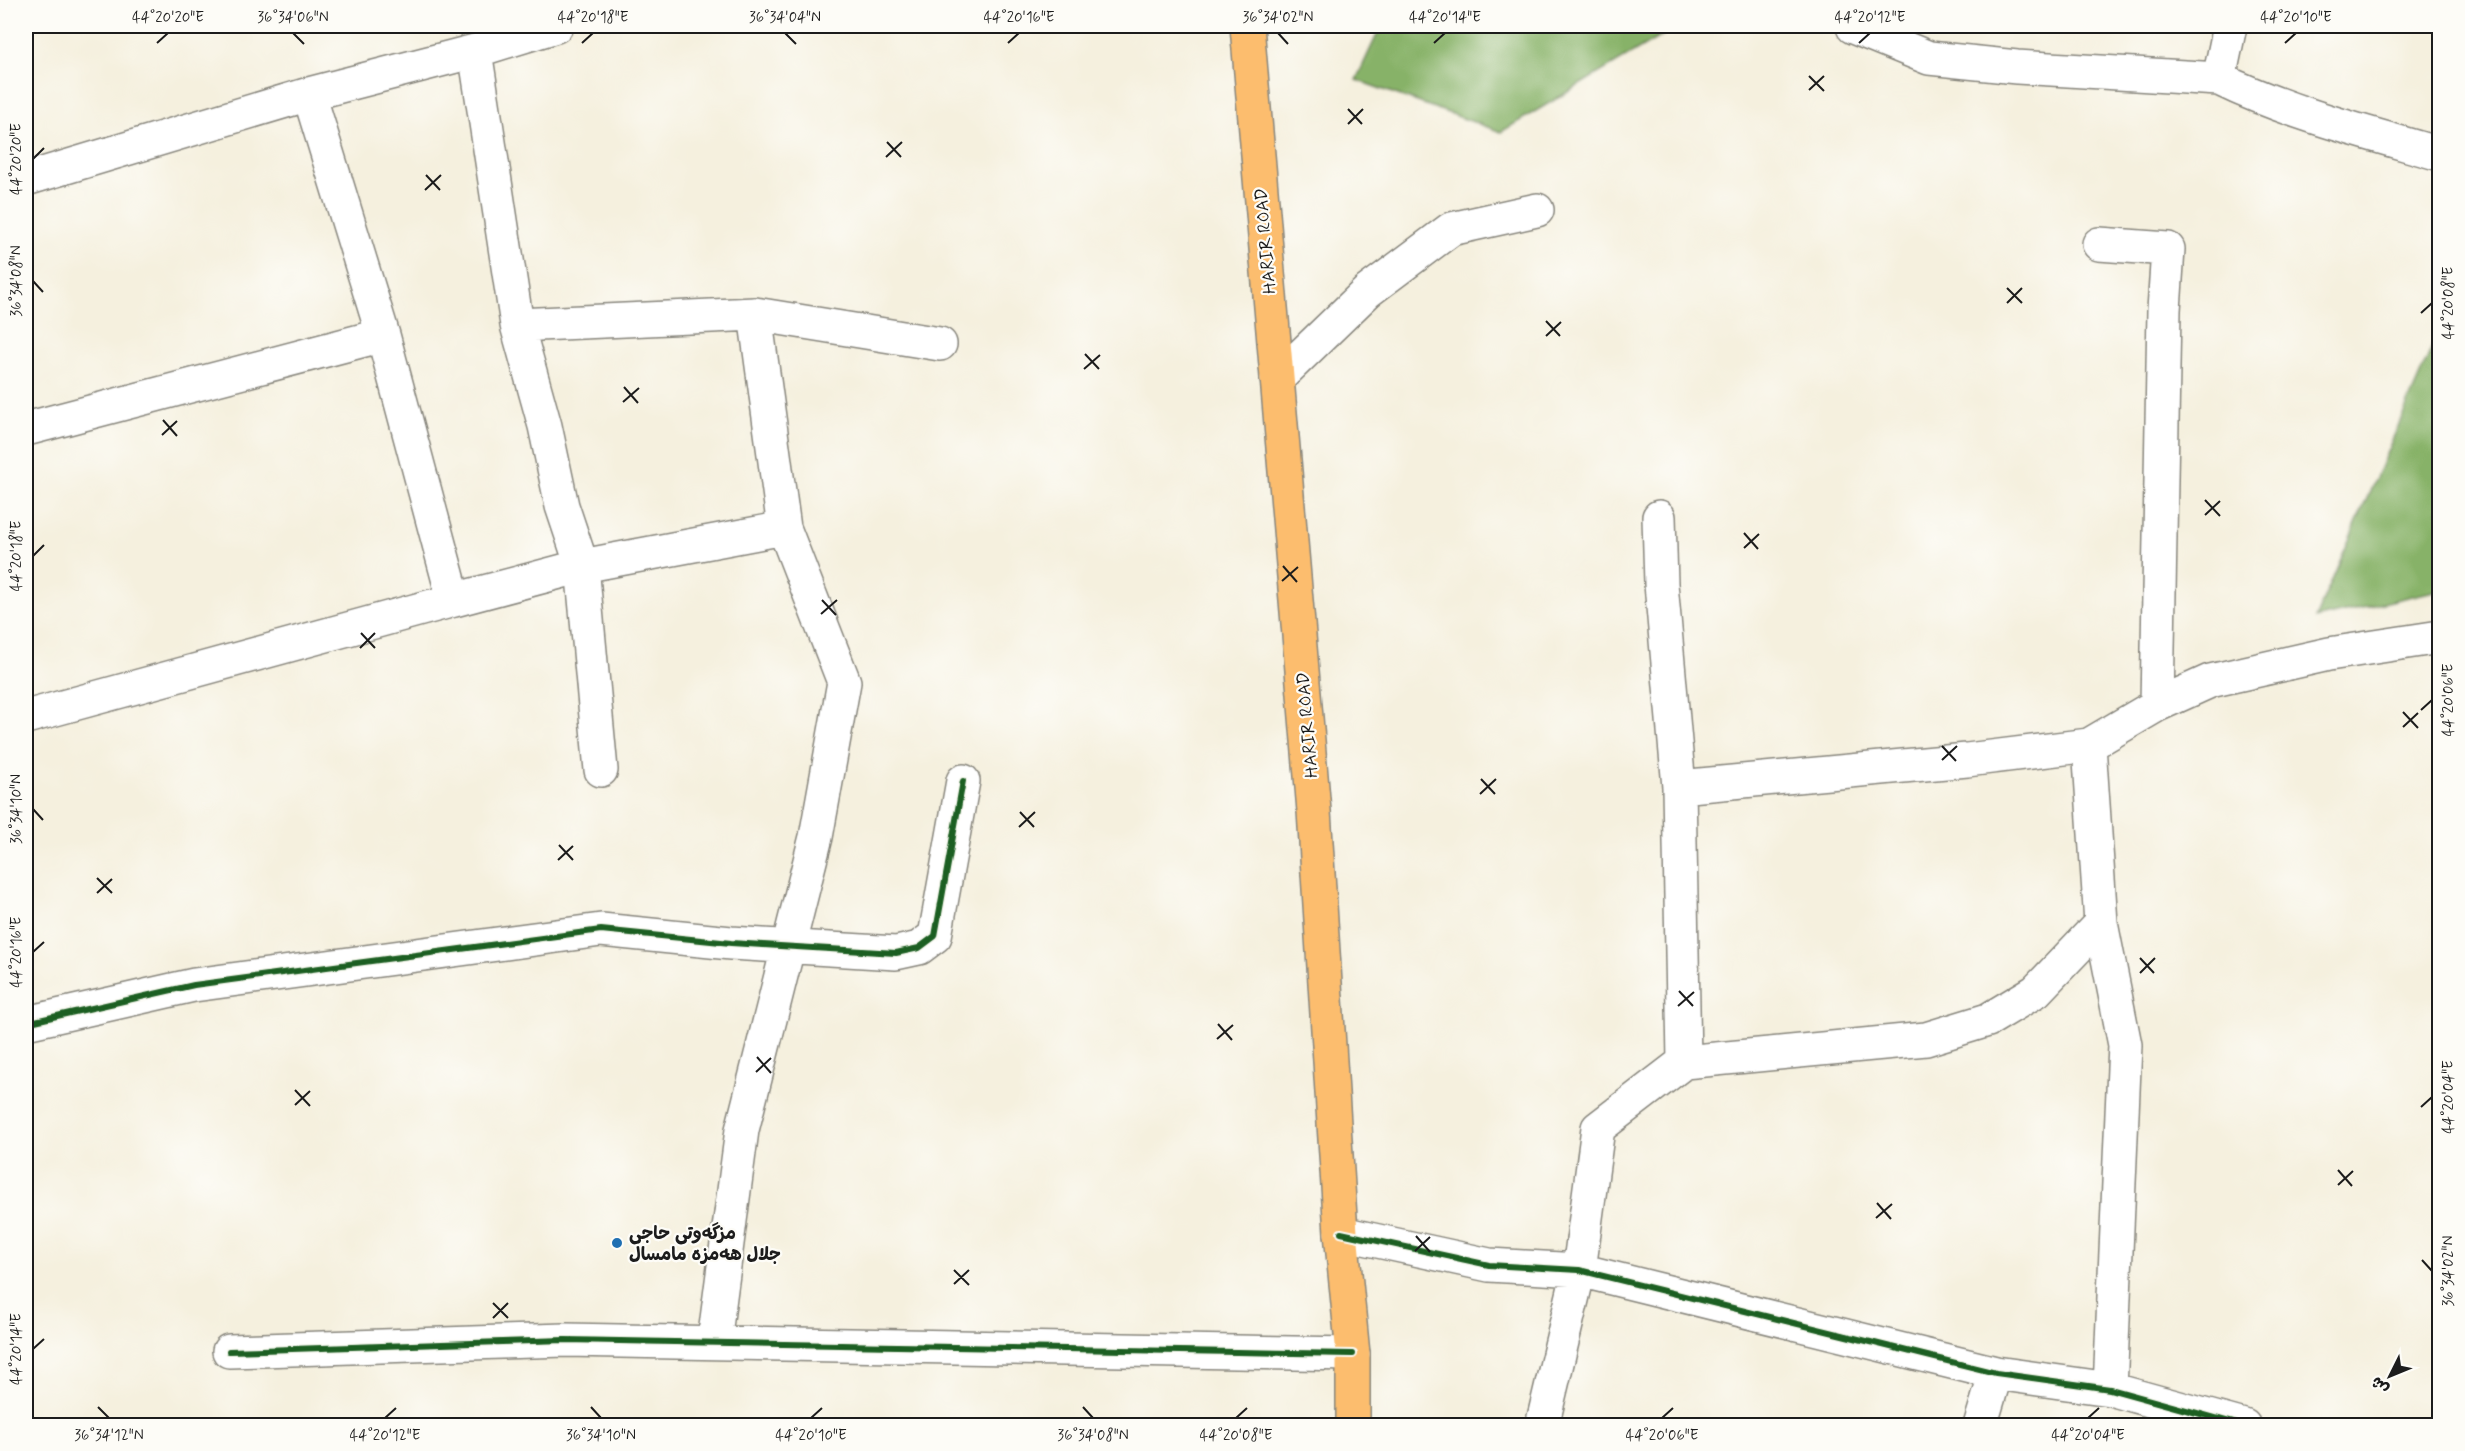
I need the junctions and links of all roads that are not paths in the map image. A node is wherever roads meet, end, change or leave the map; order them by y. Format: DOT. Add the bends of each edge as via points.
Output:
graph roads {
  1 [pos="556,26"];
  2 [pos="1247,26"];
  3 [pos="1853,26"];
  4 [pos="2230,26"];
  5 [pos="474,51"];
  6 [pos="2219,79"];
  7 [pos="309,94"];
  8 [pos="2439,154"];
  9 [pos="26,179"];
  10 [pos="1537,210"];
  11 [pos="2099,244"];
  12 [pos="754,314"];
  13 [pos="517,325"];
  14 [pos="383,335"];
  15 [pos="940,344"];
  16 [pos="1277,379"];
  17 [pos="26,429"];
  18 [pos="1659,517"];
  19 [pos="784,528"];
  20 [pos="582,566"];
  21 [pos="454,600"];
  22 [pos="2439,637"];
  23 [pos="2157,705"];
  24 [pos="26,717"];
  25 [pos="2089,745"];
  26 [pos="601,770"];
  27 [pos="963,782"];
  28 [pos="1679,787"];
  29 [pos="2101,923"];
  30 [pos="789,947"];
  31 [pos="26,1023"];
  32 [pos="1684,1062"];
  33 [pos="1341,1233"];
  34 [pos="1579,1270"];
  35 [pos="714,1342"];
  36 [pos="229,1351"];
  37 [pos="1353,1354"];
  38 [pos="1996,1373"];
  39 [pos="2110,1389"];
  40 [pos="1353,1425"];
  41 [pos="1542,1425"];
  42 [pos="1980,1425"];
  43 [pos="2244,1425"];
  1 -- 5 [label="street"];
  2 -- 16 [label="main road, HARIR ROAD"];
  3 -- 6 [label="street" via="1929,58"];
  4 -- 6 [label="street"];
  5 -- 7 [label="street"];
  5 -- 13 [label="street"];
  6 -- 8 [label="street" via="2313,118"];
  7 -- 9 [label="street"];
  7 -- 14 [label="street"];
  10 -- 16 [label="street" via="1451,229 1368,291"];
  11 -- 23 [label="street" via="2168,249"];
  12 -- 13 [label="street"];
  12 -- 15 [label="street"];
  12 -- 19 [label="street"];
  13 -- 20 [label="street" via="562,506"];
  14 -- 17 [label="street"];
  14 -- 21 [label="street"];
  16 -- 33 [label="main road, HARIR ROAD" via="1314,811"];
  18 -- 28 [label="street" via="1661,595"];
  19 -- 20 [label="street"];
  19 -- 30 [label="street" via="844,682 816,837"];
  20 -- 21 [label="street"];
  20 -- 26 [label="street"];
  21 -- 24 [label="street"];
  22 -- 23 [label="street" via="2329,654 2210,681"];
  23 -- 25 [label="street"];
  25 -- 28 [label="street"];
  25 -- 29 [label="street"];
  27 -- 30 [label="street" via="935,936 919,948 896,953"];
  28 -- 32 [label="street"];
  29 -- 32 [label="street" via="2036,991 1988,1020 1926,1039"];
  29 -- 39 [label="street" via="2125,1045"];
  30 -- 31 [label="street" via="601,930 194,985"];
  30 -- 35 [label="street" via="742,1130"];
  32 -- 34 [label="street" via="1598,1128"];
  33 -- 34 [label="street" via="1489,1265"];
  33 -- 37 [label="main road, HARIR ROAD"];
  34 -- 38 [label="street"];
  34 -- 41 [label="street"];
  35 -- 36 [label="street" via="565,1340"];
  35 -- 37 [label="street"];
  37 -- 40 [label="main road, HARIR ROAD"];
  38 -- 39 [label="street"];
  38 -- 42 [label="street"];
  39 -- 43 [label="street"];
}
